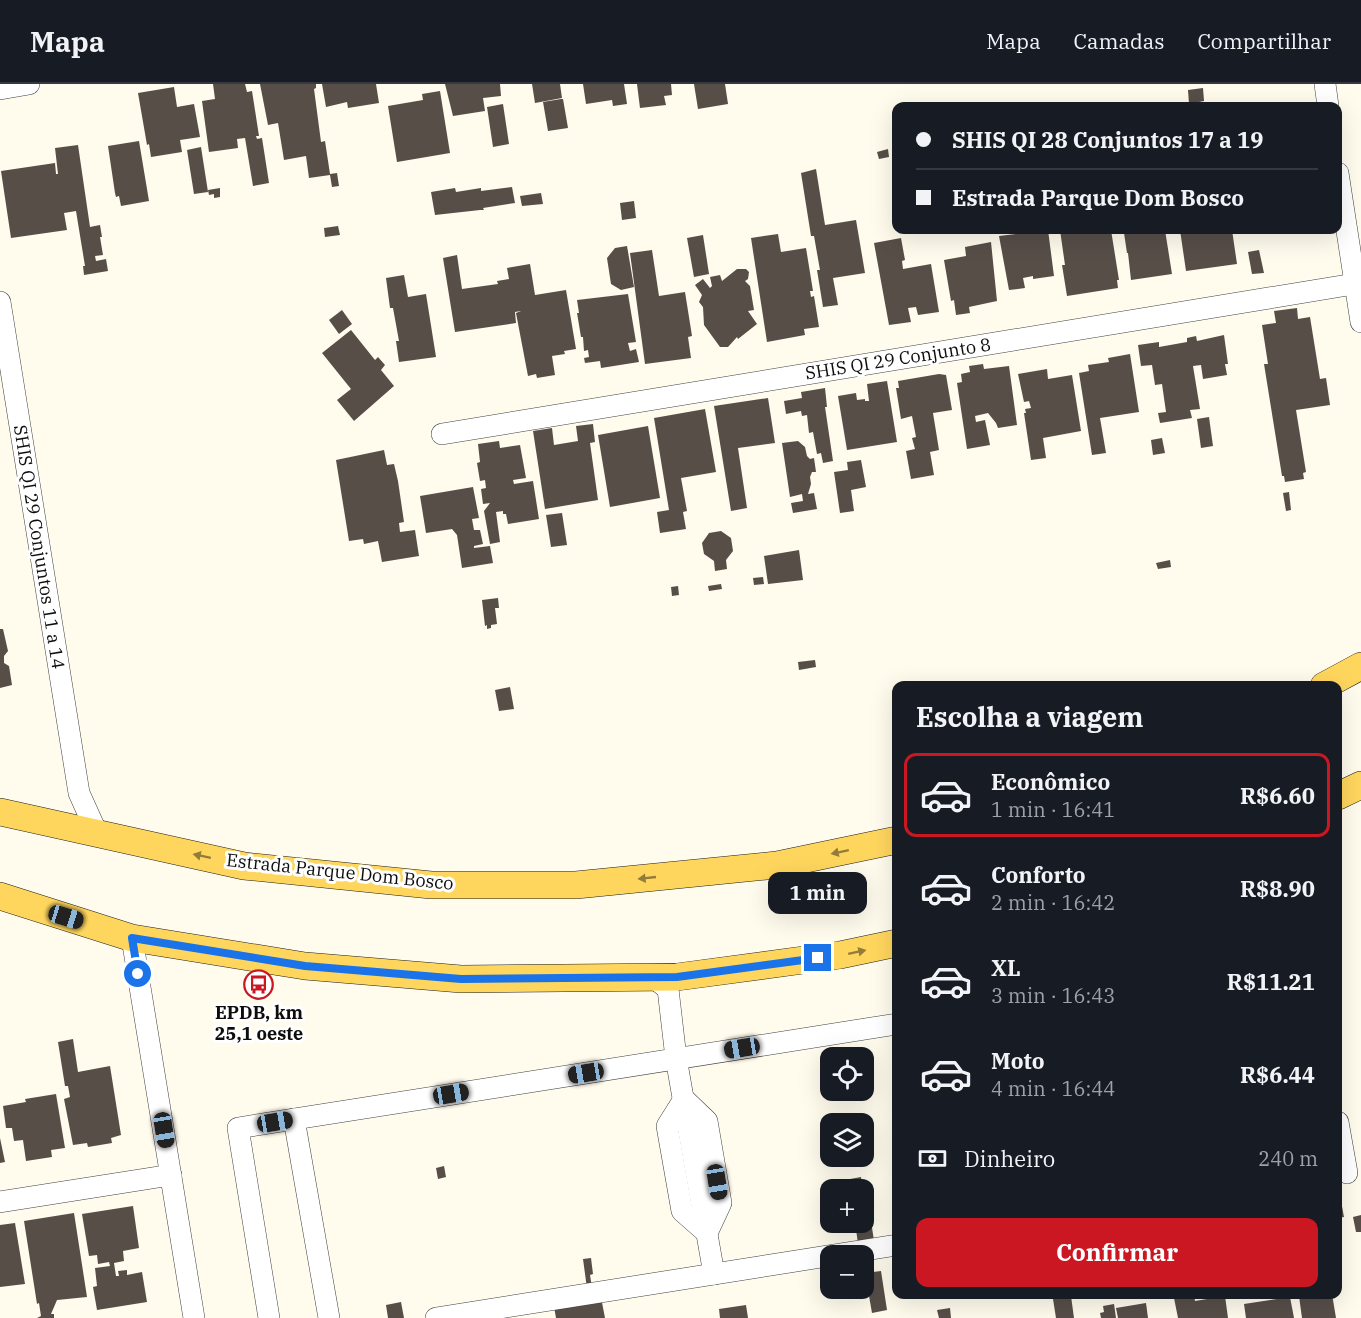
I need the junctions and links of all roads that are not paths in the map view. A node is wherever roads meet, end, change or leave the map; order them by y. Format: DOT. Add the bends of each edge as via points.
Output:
graph roads {
  1 [pos="28,84"];
  2 [pos="1325,84"];
  3 [pos="0,89"];
  4 [pos="1327,102"];
  5 [pos="1342,201"];
  6 [pos="1354,284"];
  7 [pos="0,302"];
  8 [pos="1361,322"];
  9 [pos="442,434"];
  10 [pos="1361,666"];
  11 [pos="1333,681"];
  12 [pos="1361,785"];
  13 [pos="79,793"];
  14 [pos="1342,794"];
  15 [pos="0,812"];
  16 [pos="61,825"];
  17 [pos="97,833"];
  18 [pos="892,841"];
  19 [pos="0,896"];
  20 [pos="132,938"];
  21 [pos="892,944"];
  22 [pos="666,981"];
  23 [pos="892,1025"];
  24 [pos="676,1059"];
  25 [pos="294,1119"];
  26 [pos="1342,1141"];
  27 [pos="1349,1173"];
  28 [pos="171,1175"];
  29 [pos="0,1202"];
  30 [pos="892,1246"];
  31 [pos="714,1274"];
  32 [pos="194,1318"];
  33 [pos="269,1318"];
  34 [pos="329,1318"];
  35 [pos="436,1318"];
  1 -- 3 [label="street"];
  2 -- 4 [label="street"];
  5 -- 6 [label="street"];
  6 -- 8 [label="street"];
  6 -- 9 [label="street, SHIS QI 29 Conjunto 8"];
  7 -- 13 [label="street, SHIS QI 29 Conjuntos 11 a 14"];
  10 -- 11 [label="main road"];
  12 -- 14 [label="main road"];
  13 -- 16 [label="street"];
  13 -- 17 [label="street, SHIS QI 29 Conjuntos 11 a 14"];
  15 -- 16 [label="main road, Estrada Parque Dom Bosco"];
  16 -- 17 [label="main road, Estrada Parque Dom Bosco"];
  18 -- 17 [label="main road, Estrada Parque Dom Bosco, one-way" via="777,865 576,885 431,885 244,866"];
  19 -- 20 [label="main road"];
  20 -- 22 [label="main road" via="305,966 461,979"];
  20 -- 28 [label="street"];
  22 -- 21 [label="main road, one-way" via="840,956"];
  22 -- 24 [label="street"];
  23 -- 24 [label="street"];
  24 -- 25 [label="street"];
  24 -- 31 [label="street"];
  25 -- 33 [label="street" via="238,1128"];
  25 -- 34 [label="street"];
  26 -- 27 [label="street"];
  28 -- 29 [label="street"];
  28 -- 32 [label="street"];
  30 -- 31 [label="street"];
  31 -- 35 [label="street"];
}
